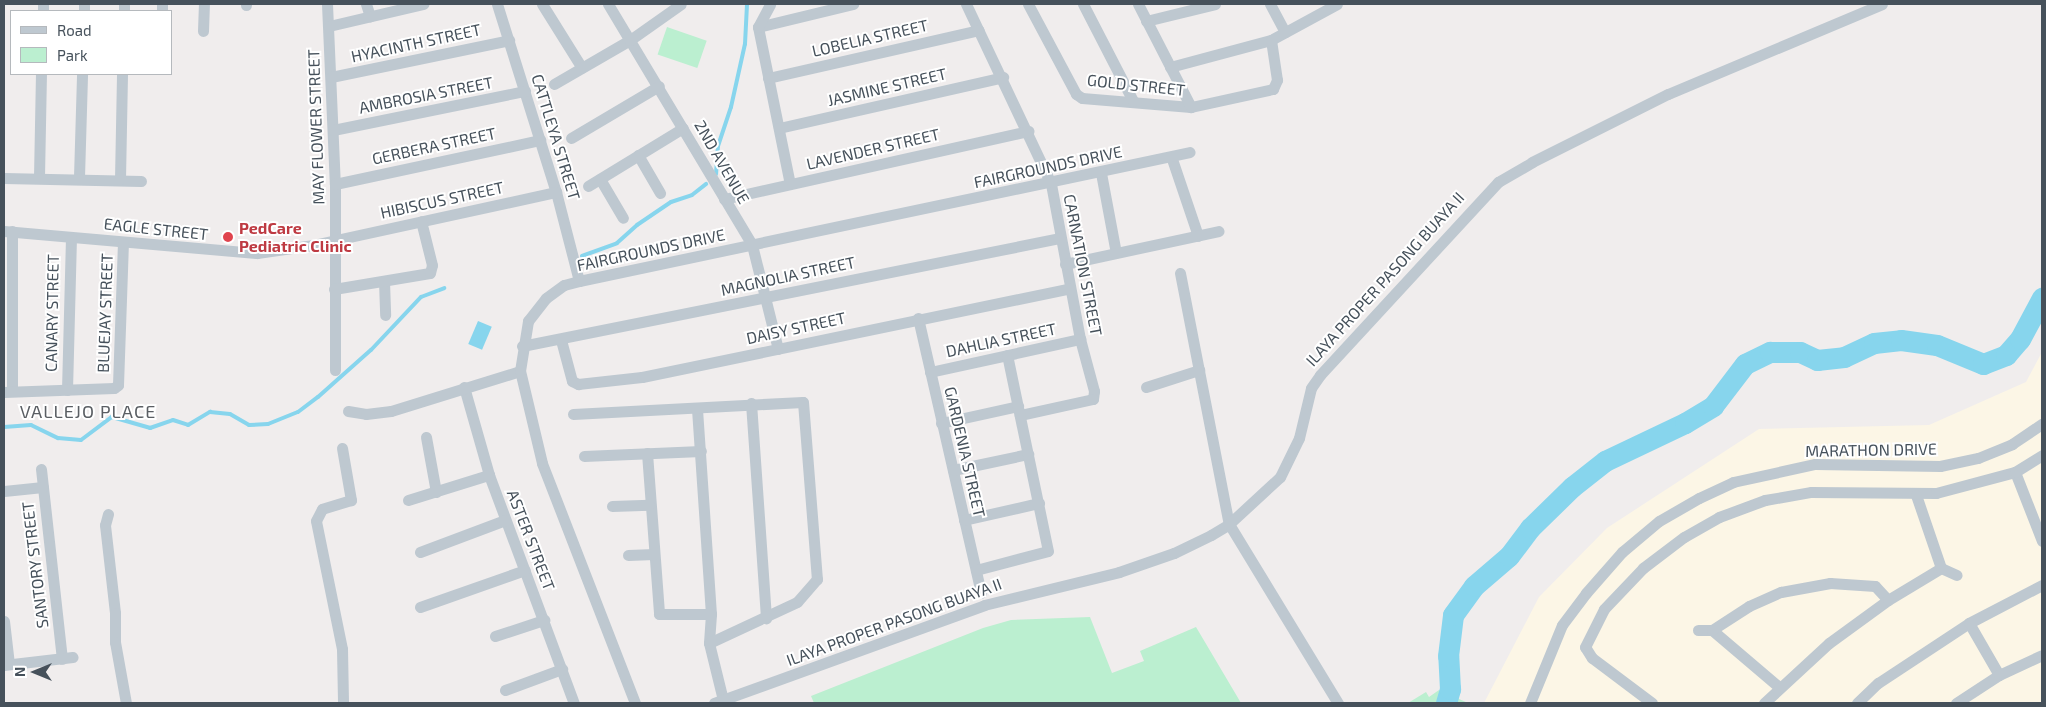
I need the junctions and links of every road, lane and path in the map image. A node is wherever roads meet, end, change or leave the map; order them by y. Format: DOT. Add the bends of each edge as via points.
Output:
graph roads {
  1 [pos="204,4"];
  2 [pos="327,4"];
  3 [pos="366,4"];
  4 [pos="419,4"];
  5 [pos="497,4"];
  6 [pos="542,4"];
  7 [pos="608,4"];
  8 [pos="770,4"];
  9 [pos="853,4"];
  10 [pos="966,4"];
  11 [pos="1028,4"];
  12 [pos="1083,4"];
  13 [pos="1138,4"];
  14 [pos="1215,4"];
  15 [pos="1270,4"];
  16 [pos="1882,4"];
  17 [pos="676,5"];
  18 [pos="1331,5"];
  19 [pos="370,16"];
  20 [pos="1146,21"];
  21 [pos="329,26"];
  22 [pos="758,27"];
  23 [pos="979,30"];
  24 [pos="203,32"];
  25 [pos="1285,32"];
  26 [pos="509,40"];
  27 [pos="630,40"];
  28 [pos="1271,40"];
  29 [pos="1170,67"];
  30 [pos="582,68"];
  31 [pos="41,75"];
  32 [pos="82,75"];
  33 [pos="122,75"];
  34 [pos="1003,77"];
  35 [pos="331,78"];
  36 [pos="768,78"];
  37 [pos="554,84"];
  38 [pos="658,86"];
  39 [pos="525,91"];
  40 [pos="1133,100"];
  41 [pos="1191,107"];
  42 [pos="683,128"];
  43 [pos="778,128"];
  44 [pos="333,130"];
  45 [pos="1028,130"];
  46 [pos="571,138"];
  47 [pos="540,140"];
  48 [pos="1190,152"];
  49 [pos="638,155"];
  50 [pos="1172,159"];
  51 [pos="1101,173"];
  52 [pos="39,177"];
  53 [pos="4,178"];
  54 [pos="80,178"];
  55 [pos="120,179"];
  56 [pos="600,179"];
  57 [pos="141,181"];
  58 [pos="335,184"];
  59 [pos="790,184"];
  60 [pos="1051,184"];
  61 [pos="588,186"];
  62 [pos="556,192"];
  63 [pos="660,193"];
  64 [pos="724,199"];
  65 [pos="623,218"];
  66 [pos="421,221"];
  67 [pos="8,231"];
  68 [pos="1219,232"];
  69 [pos="1198,236"];
  70 [pos="71,237"];
  71 [pos="1060,238"];
  72 [pos="334,239"];
  73 [pos="123,243"];
  74 [pos="752,245"];
  75 [pos="1116,253"];
  76 [pos="1065,264"];
  77 [pos="1180,273"];
  78 [pos="384,281"];
  79 [pos="579,282"];
  80 [pos="1070,288"];
  81 [pos="334,289"];
  82 [pos="766,297"];
  83 [pos="386,315"];
  84 [pos="918,318"];
  85 [pos="1080,339"];
  86 [pos="561,340"];
  87 [pos="522,346"];
  88 [pos="778,349"];
  89 [pos="1007,355"];
  90 [pos="335,370"];
  91 [pos="1199,370"];
  92 [pos="520,371"];
  93 [pos="930,372"];
  94 [pos="464,387"];
  95 [pos="1146,387"];
  96 [pos="67,390"];
  97 [pos="8,391"];
  98 [pos="751,403"];
  99 [pos="698,409"];
  100 [pos="348,411"];
  101 [pos="1019,411"];
  102 [pos="573,414"];
  103 [pos="941,423"];
  104 [pos="2042,424"];
  105 [pos="426,436"];
  106 [pos="342,448"];
  107 [pos="701,451"];
  108 [pos="647,453"];
  109 [pos="1028,454"];
  110 [pos="2042,455"];
  111 [pos="584,456"];
  112 [pos="41,469"];
  113 [pos="952,470"];
  114 [pos="2015,472"];
  115 [pos="489,475"];
  116 [pos="43,487"];
  117 [pos="4,491"];
  118 [pos="436,492"];
  119 [pos="1916,495"];
  120 [pos="408,500"];
  121 [pos="1039,503"];
  122 [pos="649,505"];
  123 [pos="612,506"];
  124 [pos="108,514"];
  125 [pos="506,520"];
  126 [pos="964,520"];
  127 [pos="1229,524"];
  128 [pos="2042,541"];
  129 [pos="420,552"];
  130 [pos="654,554"];
  131 [pos="628,555"];
  132 [pos="1941,568"];
  133 [pos="525,570"];
  134 [pos="976,570"];
  135 [pos="1957,575"];
  136 [pos="2042,585"];
  137 [pos="981,593"];
  138 [pos="1888,600"];
  139 [pos="420,607"];
  140 [pos="711,614"];
  141 [pos="766,618"];
  142 [pos="544,620"];
  143 [pos="4,621"];
  144 [pos="1969,623"];
  145 [pos="1698,630"];
  146 [pos="1712,630"];
  147 [pos="495,636"];
  148 [pos="710,643"];
  149 [pos="2042,656"];
  150 [pos="7,664"];
  151 [pos="562,669"];
  152 [pos="1999,675"];
  153 [pos="1779,687"];
  154 [pos="505,690"];
  155 [pos="719,701"];
  156 [pos="632,702"];
  157 [pos="126,703"];
  158 [pos="342,703"];
  159 [pos="574,703"];
  160 [pos="1338,703"];
  161 [pos="1530,703"];
  162 [pos="1652,703"];
  163 [pos="1764,703"];
  164 [pos="1857,703"];
  165 [pos="1958,703"];
  1 -- 24 [label="street"];
  2 -- 21 [label="street, MAY FLOWER STREET"];
  3 -- 19 [label="street"];
  4 -- 19 [label="street"];
  5 -- 26 [label="street, CATTLEYA STREET"];
  6 -- 30 [label="street"];
  7 -- 27 [label="street, 2ND AVENUE"];
  8 -- 22 [label="street"];
  9 -- 22 [label="street"];
  10 -- 23 [label="street, CARNATION STREET"];
  11 -- 40 [label="street, GOLD STREET" via="1078,96"];
  12 -- 40 [label="street"];
  13 -- 20 [label="street"];
  14 -- 20 [label="street"];
  15 -- 25 [label="street"];
  16 -- 127 [label="street, ILAYA PROPER PASONG BUAYA II" via="1668,94 1498,182 1320,375 1311,388 1299,438 1280,477"];
  17 -- 27 [label="street"];
  18 -- 25 [label="street"];
  19 -- 21 [label="street"];
  20 -- 29 [label="street"];
  21 -- 35 [label="street, MAY FLOWER STREET"];
  22 -- 36 [label="street"];
  23 -- 34 [label="street, CARNATION STREET"];
  23 -- 36 [label="street, LOBELIA STREET"];
  25 -- 28 [label="street"];
  26 -- 35 [label="street, HYACINTH STREET"];
  26 -- 39 [label="street, CATTLEYA STREET"];
  27 -- 30 [label="street"];
  27 -- 38 [label="street, 2ND AVENUE"];
  28 -- 29 [label="street"];
  28 -- 41 [label="street, GOLD STREET" via="1276,87"];
  29 -- 41 [label="street"];
  30 -- 37 [label="street"];
  31 -- 52 [label="street"];
  32 -- 54 [label="street"];
  33 -- 55 [label="street"];
  34 -- 43 [label="street, JASMINE STREET"];
  34 -- 45 [label="street, CARNATION STREET"];
  35 -- 44 [label="street, MAY FLOWER STREET"];
  36 -- 43 [label="street"];
  38 -- 42 [label="street, 2ND AVENUE"];
  38 -- 46 [label="street"];
  39 -- 44 [label="street, AMBROSIA STREET"];
  39 -- 47 [label="street, CATTLEYA STREET"];
  40 -- 41 [label="street, GOLD STREET"];
  42 -- 49 [label="street"];
  42 -- 64 [label="street, 2ND AVENUE"];
  43 -- 59 [label="street"];
  44 -- 58 [label="street, MAY FLOWER STREET"];
  45 -- 59 [label="street, LAVENDER STREET"];
  45 -- 60 [label="street, CARNATION STREET"];
  47 -- 58 [label="street, GERBERA STREET"];
  47 -- 62 [label="street, CATTLEYA STREET"];
  48 -- 50 [label="street, FAIRGROUNDS DRIVE"];
  49 -- 56 [label="street"];
  49 -- 63 [label="street"];
  50 -- 51 [label="street, FAIRGROUNDS DRIVE"];
  50 -- 69 [label="street"];
  51 -- 60 [label="street, FAIRGROUNDS DRIVE"];
  51 -- 75 [label="street"];
  52 -- 53 [label="street"];
  52 -- 54 [label="street"];
  54 -- 55 [label="street"];
  55 -- 57 [label="street"];
  56 -- 61 [label="street"];
  56 -- 65 [label="street"];
  58 -- 72 [label="street, MAY FLOWER STREET"];
  59 -- 64 [label="street, LAVENDER STREET"];
  60 -- 71 [label="street, CARNATION STREET"];
  60 -- 74 [label="street, FAIRGROUNDS DRIVE"];
  62 -- 66 [label="street, HIBISCUS STREET"];
  62 -- 79 [label="street, CATTLEYA STREET"];
  64 -- 74 [label="street, 2ND AVENUE"];
  66 -- 72 [label="street, HIBISCUS STREET"];
  66 -- 78 [label="street" via="432,265 430,273"];
  67 -- 70 [label="street, EAGLE STREET"];
  67 -- 97 [label="street"];
  68 -- 69 [label="street"];
  69 -- 75 [label="street"];
  70 -- 73 [label="street, EAGLE STREET"];
  70 -- 96 [label="street, CANARY STREET"];
  71 -- 76 [label="street, CARNATION STREET"];
  71 -- 82 [label="street, MAGNOLIA STREET"];
  72 -- 73 [label="street, EAGLE STREET" via="257,253"];
  72 -- 81 [label="street, MAY FLOWER STREET"];
  73 -- 96 [label="street, BLUEJAY STREET" via="118,385"];
  74 -- 79 [label="street, FAIRGROUNDS DRIVE"];
  74 -- 82 [label="street, 2ND AVENUE"];
  75 -- 76 [label="street"];
  76 -- 80 [label="street, CARNATION STREET"];
  77 -- 91 [label="street"];
  78 -- 81 [label="street"];
  78 -- 83 [label="street"];
  79 -- 87 [label="street, FAIRGROUNDS DRIVE" via="564,285 540,305 528,321"];
  80 -- 84 [label="street, DAISY STREET"];
  80 -- 85 [label="street, CARNATION STREET"];
  81 -- 90 [label="street, MAY FLOWER STREET"];
  82 -- 86 [label="street, MAGNOLIA STREET"];
  82 -- 88 [label="street, 2ND AVENUE"];
  84 -- 88 [label="street, DAISY STREET"];
  84 -- 93 [label="street, GARDENIA STREET"];
  85 -- 89 [label="street, DAHLIA STREET"];
  85 -- 101 [label="street, CARNATION STREET" via="1094,391 1093,399"];
  86 -- 87 [label="street, MAGNOLIA STREET"];
  86 -- 88 [label="street, DAISY STREET" via="572,381 578,384 642,376"];
  87 -- 92 [label="street, FAIRGROUNDS DRIVE"];
  89 -- 93 [label="street, DAHLIA STREET"];
  89 -- 101 [label="street"];
  91 -- 95 [label="street"];
  91 -- 127 [label="street"];
  92 -- 94 [label="street"];
  92 -- 156 [label="street, FAIRGROUNDS DRIVE" via="542,463"];
  93 -- 103 [label="street, GARDENIA STREET"];
  94 -- 100 [label="street" via="391,411 366,414"];
  94 -- 115 [label="street, ASTER STREET"];
  96 -- 97 [label="street"];
  98 -- 99 [label="street"];
  98 -- 141 [label="street"];
  98 -- 141 [label="street" via="799,400 804,404 818,574 797,602"];
  99 -- 102 [label="street"];
  99 -- 107 [label="street"];
  101 -- 103 [label="street"];
  101 -- 109 [label="street"];
  103 -- 113 [label="street, GARDENIA STREET"];
  104 -- 161 [label="street, MARATHON DRIVE" via="2012,444 1978,458 1940,466 1815,464 1732,482 1699,498 1659,521 1622,552 1586,593 1562,625"];
  105 -- 118 [label="street"];
  106 -- 158 [label="street" via="351,500 322,509 316,521 342,649"];
  107 -- 108 [label="street"];
  107 -- 140 [label="street"];
  108 -- 111 [label="street"];
  108 -- 122 [label="street"];
  109 -- 113 [label="street"];
  109 -- 121 [label="street"];
  110 -- 114 [label="street"];
  112 -- 116 [label="street, SANTORY STREET"];
  113 -- 126 [label="street, GARDENIA STREET"];
  114 -- 119 [label="street" via="1981,484"];
  114 -- 128 [label="street"];
  115 -- 118 [label="street"];
  115 -- 125 [label="street, ASTER STREET"];
  116 -- 117 [label="street"];
  116 -- 150 [label="street, SANTORY STREET" via="68,658"];
  118 -- 120 [label="street"];
  119 -- 132 [label="street"];
  119 -- 162 [label="street" via="1810,492 1765,500 1719,517 1684,537 1643,568 1604,609 1585,647 1592,658"];
  121 -- 126 [label="street"];
  121 -- 134 [label="street" via="1048,546 1046,554"];
  122 -- 123 [label="street"];
  122 -- 130 [label="street"];
  124 -- 157 [label="street" via="105,525 116,614 115,642"];
  125 -- 129 [label="street"];
  125 -- 133 [label="street, ASTER STREET"];
  126 -- 134 [label="street, GARDENIA STREET"];
  127 -- 155 [label="street, ILAYA PROPER PASONG BUAYA II" via="1174,553 1119,572 984,605"];
  127 -- 160 [label="street"];
  130 -- 131 [label="street"];
  130 -- 140 [label="street" via="659,614"];
  132 -- 135 [label="street"];
  132 -- 138 [label="street"];
  133 -- 139 [label="street"];
  133 -- 142 [label="street, ASTER STREET"];
  134 -- 137 [label="street, GARDENIA STREET"];
  136 -- 144 [label="street"];
  138 -- 146 [label="street" via="1875,586 1830,583 1782,592 1749,606"];
  138 -- 153 [label="street" via="1829,643"];
  140 -- 148 [label="street"];
  141 -- 148 [label="street"];
  142 -- 147 [label="street"];
  142 -- 151 [label="street, ASTER STREET"];
  143 -- 150 [label="street"];
  144 -- 152 [label="street"];
  144 -- 164 [label="street" via="1878,683"];
  145 -- 146 [label="street"];
  146 -- 153 [label="street"];
  148 -- 155 [label="street"];
  149 -- 152 [label="street"];
  151 -- 154 [label="street"];
  151 -- 159 [label="street, ASTER STREET"];
  152 -- 165 [label="street"];
  153 -- 163 [label="street"];
}
